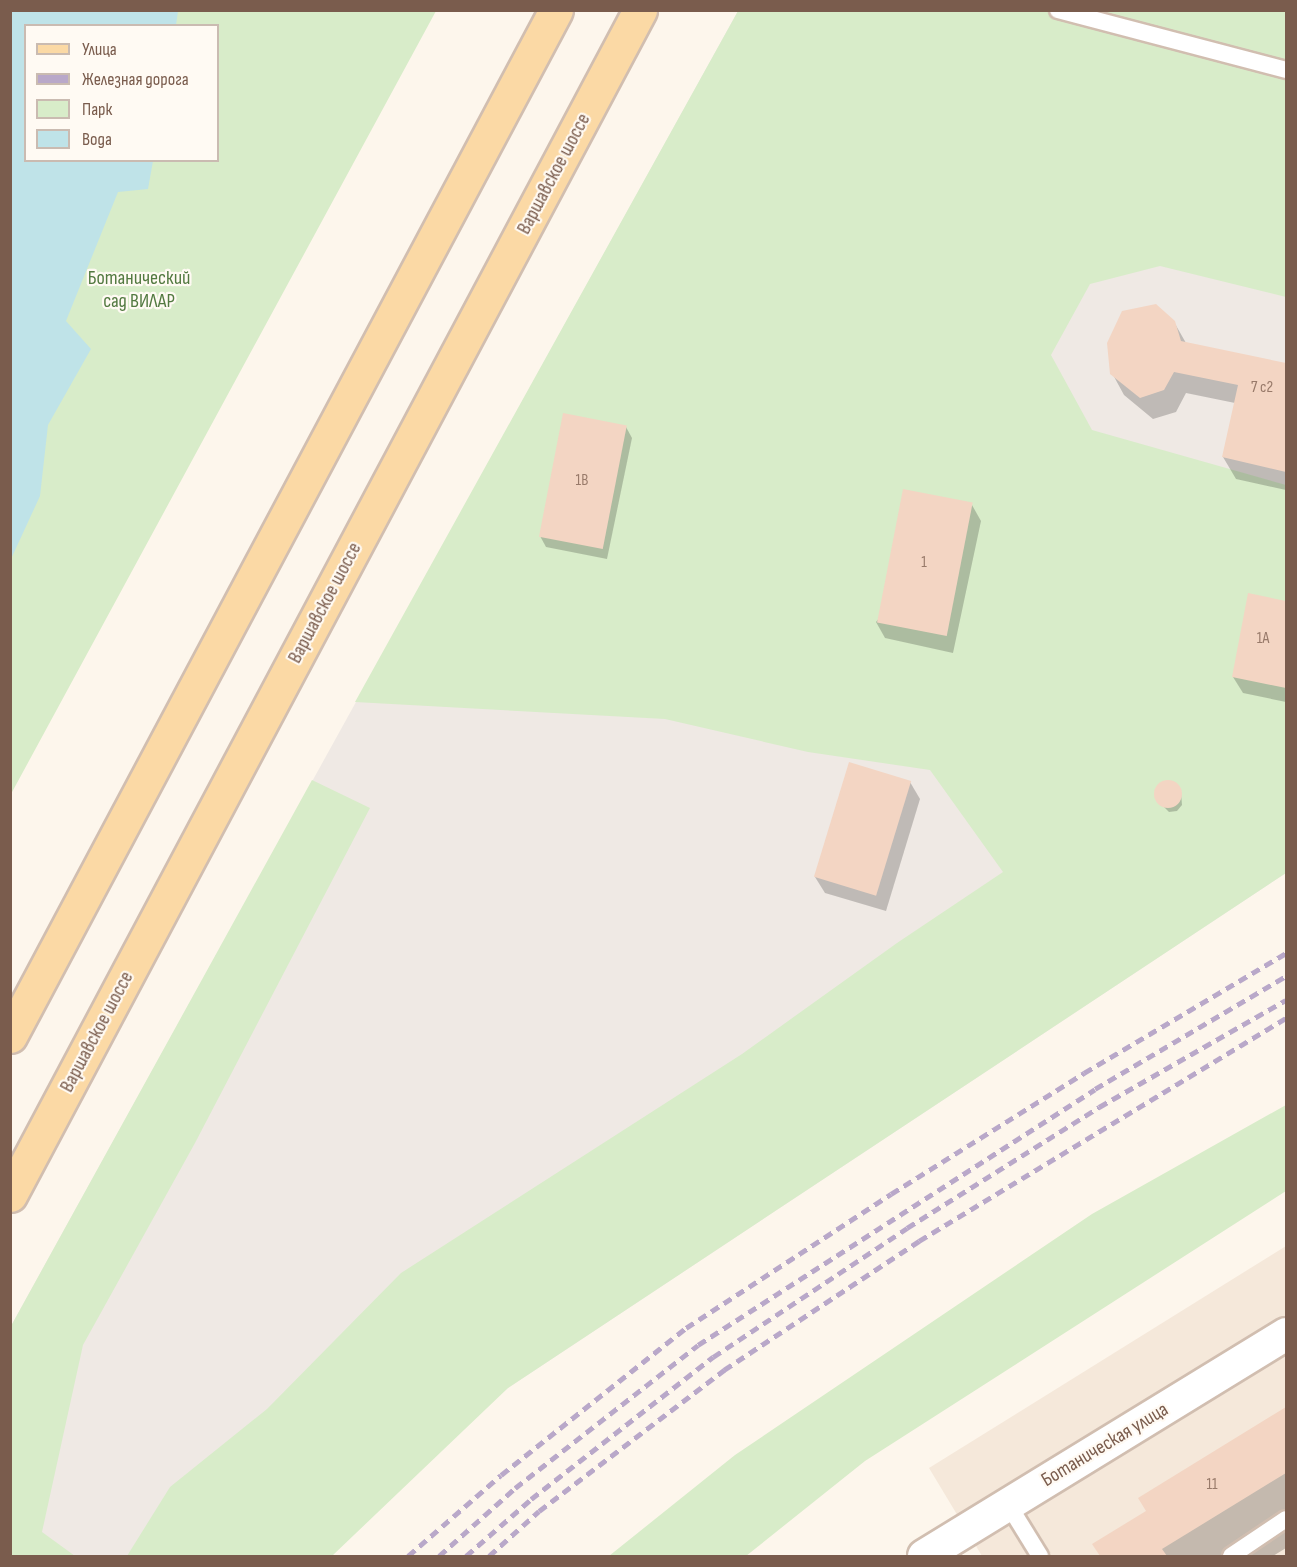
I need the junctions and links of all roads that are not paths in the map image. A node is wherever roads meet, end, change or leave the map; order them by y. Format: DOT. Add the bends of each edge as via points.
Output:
graph roads {
  1 [pos="556,10"];
  2 [pos="640,10"];
  3 [pos="1058,10"];
  4 [pos="1287,70"];
  5 [pos="10,1036"];
  6 [pos="10,1195"];
  7 [pos="1287,1335"];
  8 [pos="1008,1504"];
  9 [pos="1287,1519"];
  10 [pos="924,1557"];
  11 [pos="1040,1557"];
  12 [pos="1230,1557"];
  1 -- 5 [label="main road"];
  2 -- 6 [label="main road, Варшавское шоссе"];
  3 -- 4 [label="lane"];
  7 -- 8 [label="street, Ботаническая улица"];
  8 -- 10 [label="street, Ботаническая улица"];
  8 -- 11 [label="lane"];
  9 -- 12 [label="lane"];
}
